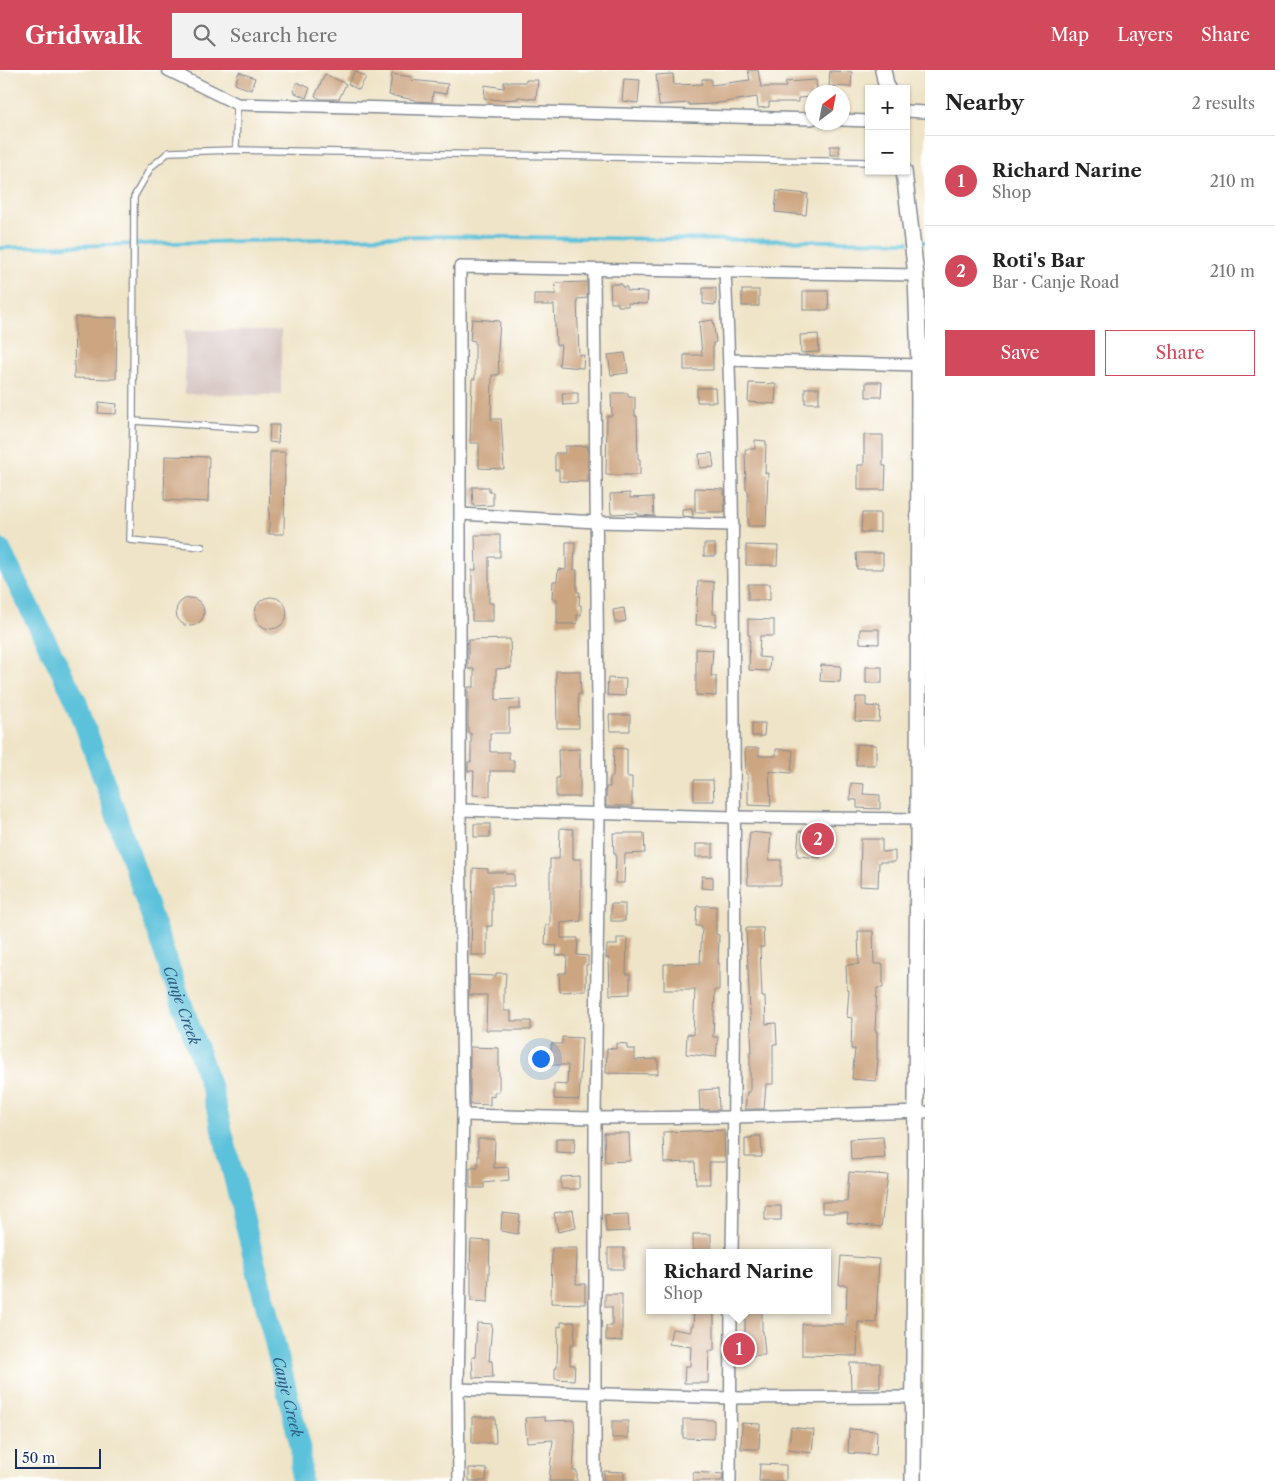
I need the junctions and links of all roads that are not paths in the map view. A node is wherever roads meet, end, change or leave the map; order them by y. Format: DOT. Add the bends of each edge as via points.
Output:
graph roads {
  1 [pos="168,70"];
  2 [pos="883,70"];
  3 [pos="886,85"];
  4 [pos="237,104"];
  5 [pos="910,111"];
  6 [pos="925,112"];
  7 [pos="805,119"];
  8 [pos="850,120"];
  9 [pos="865,121"];
  10 [pos="236,150"];
  11 [pos="865,162"];
  12 [pos="904,175"];
  13 [pos="594,270"];
  14 [pos="725,272"];
  15 [pos="916,275"];
  16 [pos="730,360"];
  17 [pos="919,365"];
  18 [pos="133,421"];
  19 [pos="254,430"];
  20 [pos="461,514"];
  21 [pos="596,522"];
  22 [pos="733,525"];
  23 [pos="202,547"];
  24 [pos="922,557"];
  25 [pos="460,810"];
  26 [pos="599,813"];
  27 [pos="734,817"];
  28 [pos="918,819"];
  29 [pos="922,844"];
  30 [pos="921,1112"];
  31 [pos="463,1115"];
  32 [pos="734,1117"];
  33 [pos="596,1118"];
  34 [pos="732,1249"];
  35 [pos="731,1314"];
  36 [pos="458,1389"];
  37 [pos="595,1393"];
  38 [pos="914,1397"];
  39 [pos="730,1398"];
  40 [pos="919,1444"];
  41 [pos="459,1481"];
  42 [pos="595,1481"];
  43 [pos="730,1481"];
  44 [pos="913,1481"];
  1 -- 4 [label="street"];
  2 -- 3 [label="street"];
  4 -- 7 [label="street"];
  4 -- 10 [label="lane"];
  5 -- 6 [label="street"];
  8 -- 9 [label="street"];
  10 -- 11 [label="lane"];
  10 -- 18 [label="lane" via="169,152 150,167 134,197"];
  12 -- 15 [label="street"];
  13 -- 14 [label="street"];
  13 -- 20 [label="street" via="460,267"];
  13 -- 21 [label="street"];
  14 -- 15 [label="street"];
  14 -- 16 [label="street"];
  15 -- 17 [label="street"];
  16 -- 17 [label="street"];
  16 -- 22 [label="street"];
  17 -- 24 [label="street"];
  18 -- 19 [label="lane"];
  18 -- 23 [label="lane" via="130,540"];
  20 -- 21 [label="street"];
  20 -- 25 [label="street"];
  21 -- 22 [label="street"];
  21 -- 26 [label="street"];
  22 -- 27 [label="street"];
  24 -- 28 [label="street"];
  25 -- 26 [label="street"];
  25 -- 31 [label="street"];
  26 -- 27 [label="street"];
  26 -- 33 [label="street"];
  27 -- 28 [label="street"];
  27 -- 32 [label="street"];
  28 -- 29 [label="street"];
  29 -- 30 [label="street"];
  30 -- 32 [label="street"];
  30 -- 38 [label="street"];
  31 -- 33 [label="street"];
  31 -- 36 [label="street"];
  32 -- 33 [label="street"];
  32 -- 34 [label="street"];
  33 -- 37 [label="street"];
  35 -- 39 [label="street"];
  36 -- 37 [label="street"];
  36 -- 41 [label="street"];
  37 -- 39 [label="street"];
  37 -- 42 [label="street"];
  38 -- 39 [label="street"];
  38 -- 40 [label="street"];
  39 -- 43 [label="street"];
  40 -- 44 [label="street"];
}
